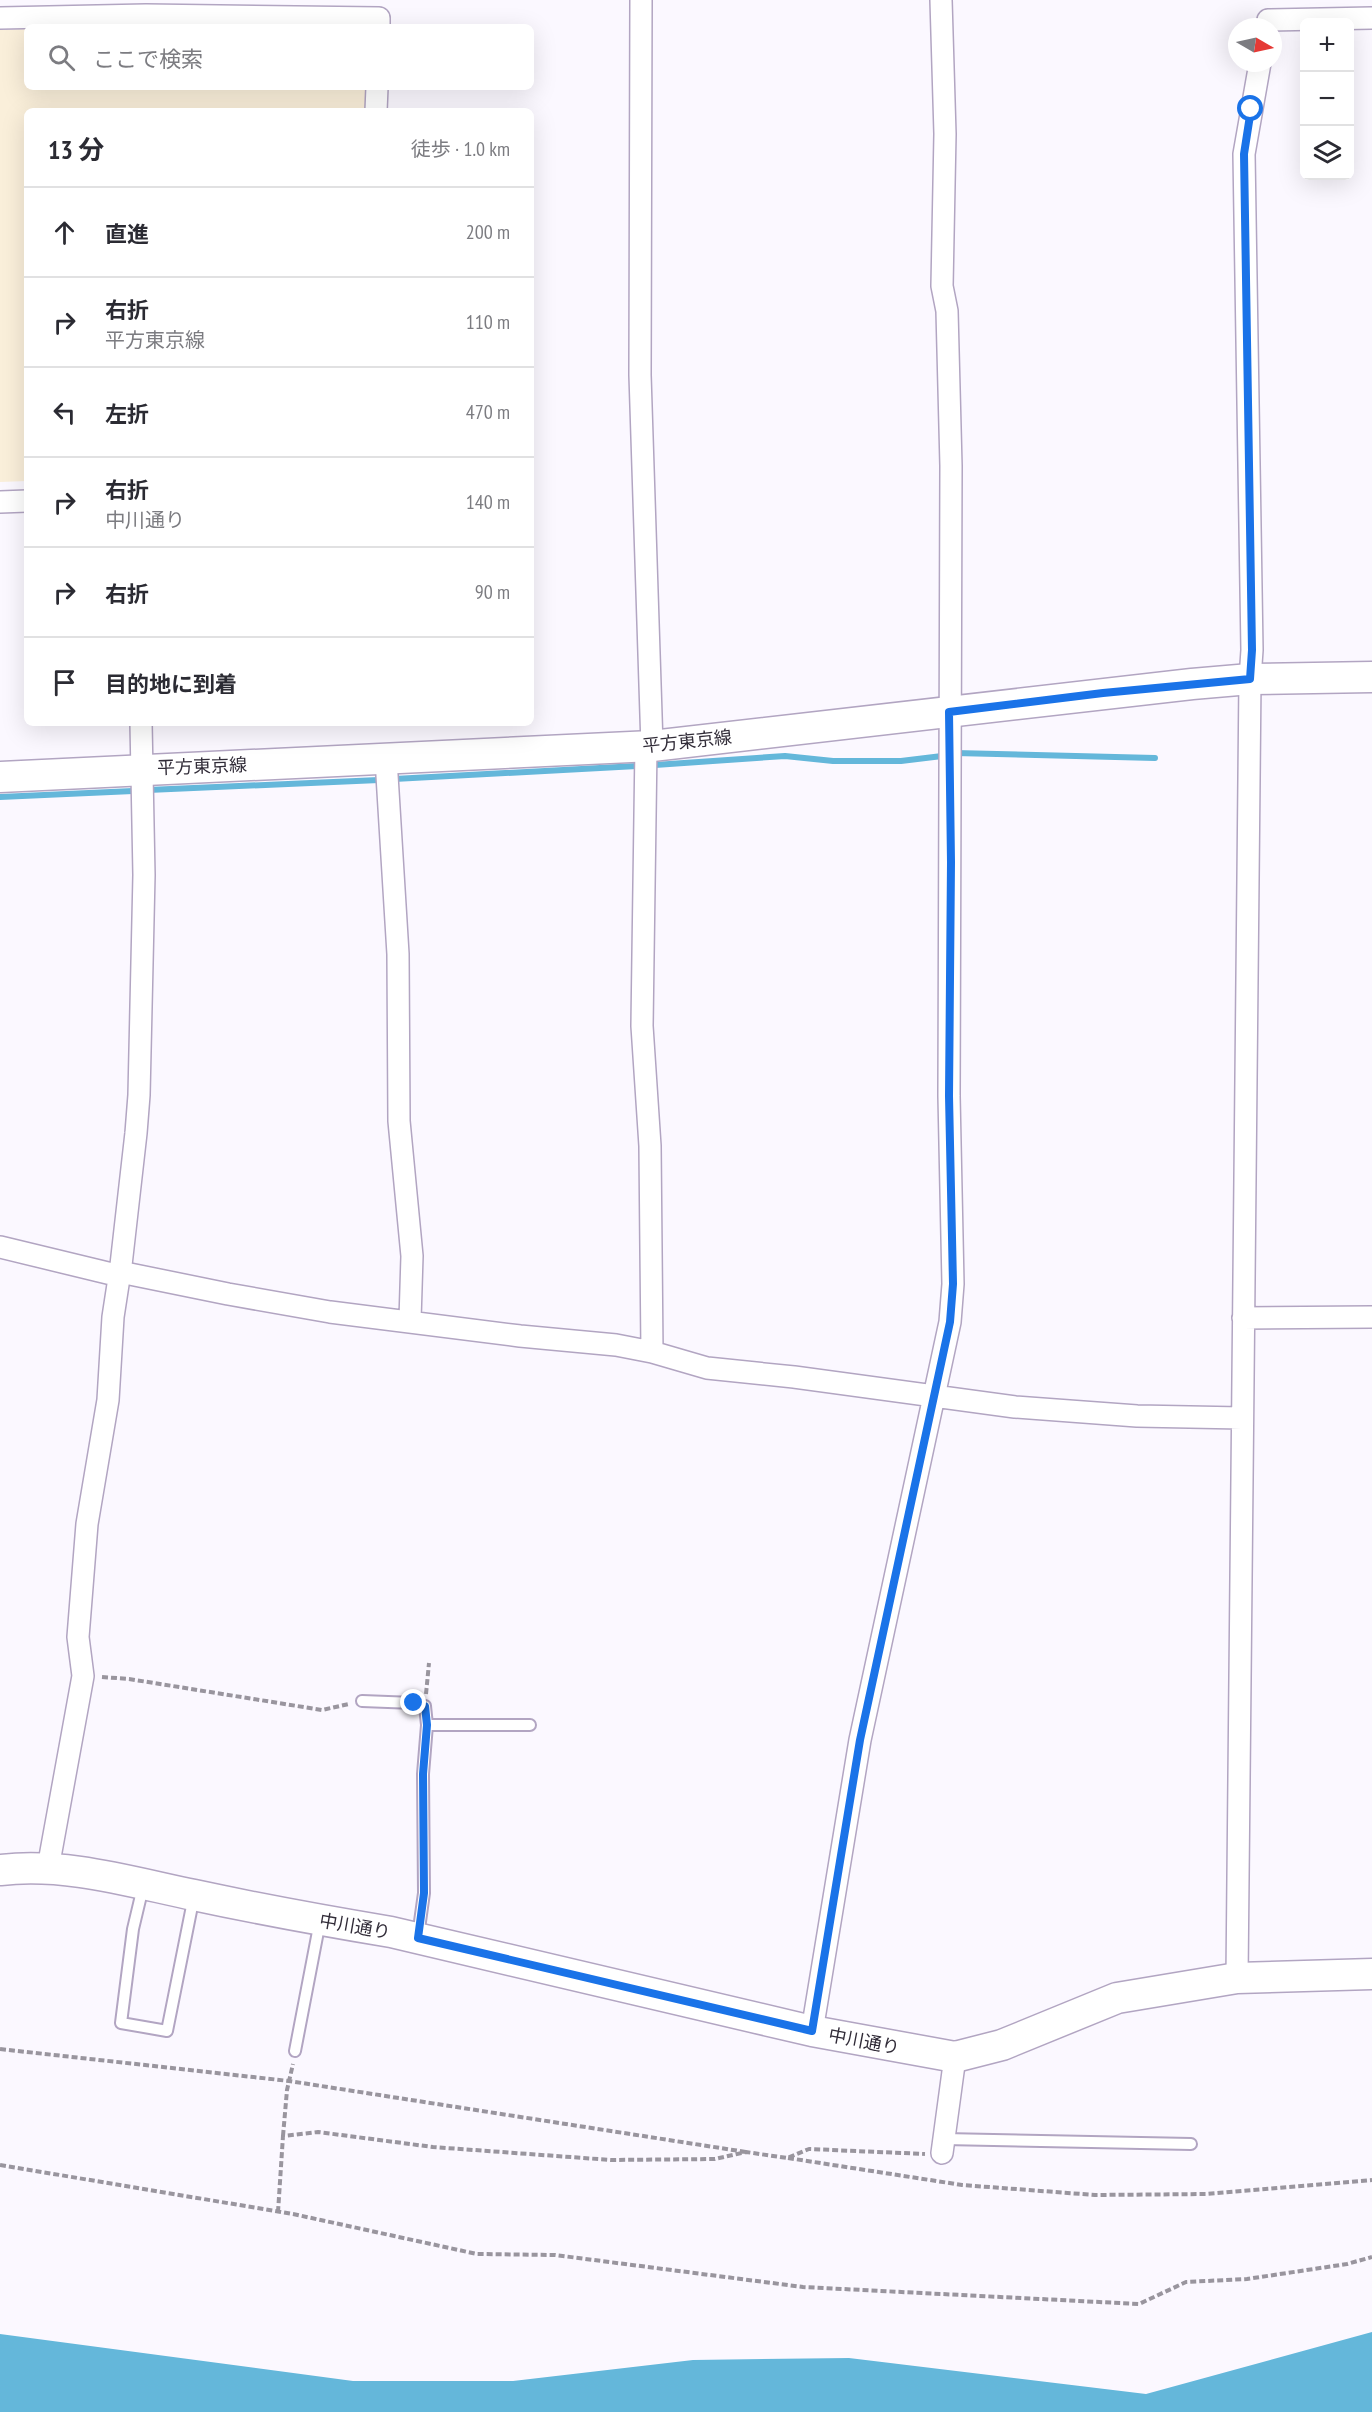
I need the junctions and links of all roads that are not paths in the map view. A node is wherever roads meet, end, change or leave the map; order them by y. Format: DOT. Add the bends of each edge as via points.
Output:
graph roads {
  1 [pos="641,0"];
  2 [pos="941,0"];
  3 [pos="145,8"];
  4 [pos="1269,16"];
  5 [pos="0,18"];
  6 [pos="1372,18"];
  7 [pos="379,24"];
  8 [pos="1258,72"];
  9 [pos="377,90"];
  10 [pos="376,108"];
  11 [pos="24,501"];
  12 [pos="0,502"];
  13 [pos="1372,677"];
  14 [pos="1250,679"];
  15 [pos="949,712"];
  16 [pos="141,726"];
  17 [pos="649,746"];
  18 [pos="386,759"];
  19 [pos="142,769"];
  20 [pos="0,777"];
  21 [pos="0,1247"];
  22 [pos="120,1274"];
  23 [pos="1243,1317"];
  24 [pos="1372,1317"];
  25 [pos="410,1320"];
  26 [pos="652,1352"];
  27 [pos="933,1397"];
  28 [pos="1242,1418"];
  29 [pos="362,1701"];
  30 [pos="427,1725"];
  31 [pos="531,1725"];
  32 [pos="48,1868"];
  33 [pos="0,1870"];
  34 [pos="144,1884"];
  35 [pos="194,1895"];
  36 [pos="320,1921"];
  37 [pos="418,1938"];
  38 [pos="1372,1974"];
  39 [pos="1237,1978"];
  40 [pos="812,2031"];
  41 [pos="295,2051"];
  42 [pos="955,2057"];
  43 [pos="1191,2144"];
  44 [pos="937,2149"];
  1 -- 17 [label="street" via="640,375"];
  2 -- 15 [label="street" via="945,134 942,286 951,466"];
  3 -- 5 [label="street"];
  3 -- 7 [label="street" via="379,18"];
  4 -- 6 [label="street"];
  8 -- 14 [label="street" via="1244,154"];
  9 -- 10 [label="street"];
  11 -- 12 [label="street"];
  13 -- 14 [label="street, 平方東京線"];
  14 -- 15 [label="street, 平方東京線"];
  14 -- 23 [label="street"];
  15 -- 17 [label="street, 平方東京線"];
  15 -- 27 [label="street" via="953,1284 950,1322"];
  16 -- 19 [label="street"];
  17 -- 18 [label="street, 平方東京線"];
  17 -- 26 [label="street" via="642,1026 650,1146"];
  18 -- 19 [label="street, 平方東京線"];
  18 -- 25 [label="street" via="398,954 399,1121 412,1256"];
  19 -- 20 [label="street, 平方東京線"];
  19 -- 22 [label="street" via="139,1095"];
  21 -- 22 [label="street"];
  22 -- 25 [label="street" via="319,1310"];
  22 -- 32 [label="street" via="108,1400 87,1524 78,1637 83,1676"];
  23 -- 24 [label="street"];
  23 -- 28 [label="street"];
  25 -- 26 [label="street"];
  26 -- 27 [label="street" via="707,1368"];
  27 -- 28 [label="street" via="1137,1416"];
  27 -- 40 [label="street" via="860,1740"];
  28 -- 39 [label="street"];
  29 -- 30 [label="lane" via="425,1706"];
  30 -- 31 [label="lane"];
  30 -- 37 [label="lane" via="423,1774 424,1893"];
  32 -- 33 [label="street, 中川通り"];
  32 -- 34 [label="street, 中川通り"];
  34 -- 35 [label="street, 中川通り"];
  34 -- 35 [label="lane" via="133,1929 121,2023 167,2031"];
  35 -- 36 [label="street, 中川通り"];
  36 -- 37 [label="street, 中川通り"];
  36 -- 41 [label="lane"];
  37 -- 40 [label="street, 中川通り"];
  38 -- 39 [label="street, 中川通り"];
  39 -- 42 [label="street, 中川通り" via="1117,1998 1002,2045"];
  40 -- 42 [label="street, 中川通り"];
  42 -- 44 [label="street"];
  43 -- 44 [label="lane"];
}
